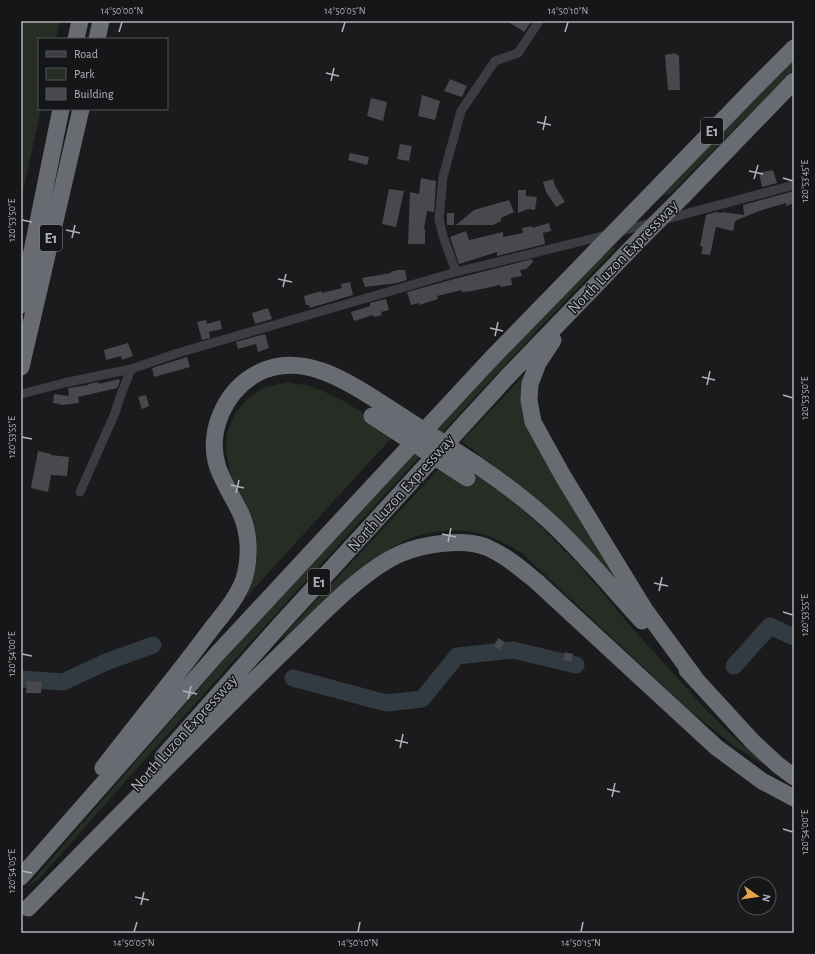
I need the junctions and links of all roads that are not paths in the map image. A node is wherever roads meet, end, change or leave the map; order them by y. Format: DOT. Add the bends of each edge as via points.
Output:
graph roads {
  1 [pos="80,21"];
  2 [pos="101,21"];
  3 [pos="539,21"];
  4 [pos="76,38"];
  5 [pos="97,38"];
  6 [pos="794,48"];
  7 [pos="794,81"];
  8 [pos="62,110"];
  9 [pos="81,110"];
  10 [pos="794,185"];
  11 [pos="618,263"];
  12 [pos="456,272"];
  13 [pos="21,305"];
  14 [pos="21,367"];
  15 [pos="131,369"];
  16 [pos="21,394"];
  17 [pos="80,492"];
  18 [pos="695,678"];
  19 [pos="794,777"];
  20 [pos="794,798"];
  21 [pos="21,876"];
  22 [pos="24,912"];
  1 -- 4 [label="highway"];
  2 -- 5 [label="highway"];
  3 -- 12 [label="street" via="518,53 496,61 461,111 443,177 439,219"];
  6 -- 21 [label="highway, North Luzon Expressway / E1, bridge" via="490,360 217,654"];
  7 -- 11 [label="highway, North Luzon Expressway / E1, bridge"];
  8 -- 13 [label="highway, E1"];
  9 -- 14 [label="highway, E1"];
  10 -- 12 [label="street"];
  11 -- 18 [label="highway" via="544,353 530,384 529,407 537,431 604,544 645,610"];
  11 -- 22 [label="highway, North Luzon Expressway / E1" via="508,376 280,625"];
  12 -- 15 [label="street"];
  15 -- 16 [label="street"];
  15 -- 17 [label="street" via="115,413"];
  18 -- 19 [label="highway" via="753,742"];
  18 -- 21 [label="highway, bridge" via="571,542 528,503 472,471 376,409 364,392 337,377 300,365 263,371 251,377 231,396 217,425 215,447 218,467 241,514 247,534 248,558 242,584 234,599 186,664"];
  20 -- 22 [label="highway" via="762,781 716,747 515,564 485,547 462,543 439,544 414,549 389,559 347,591 161,773"];
}
